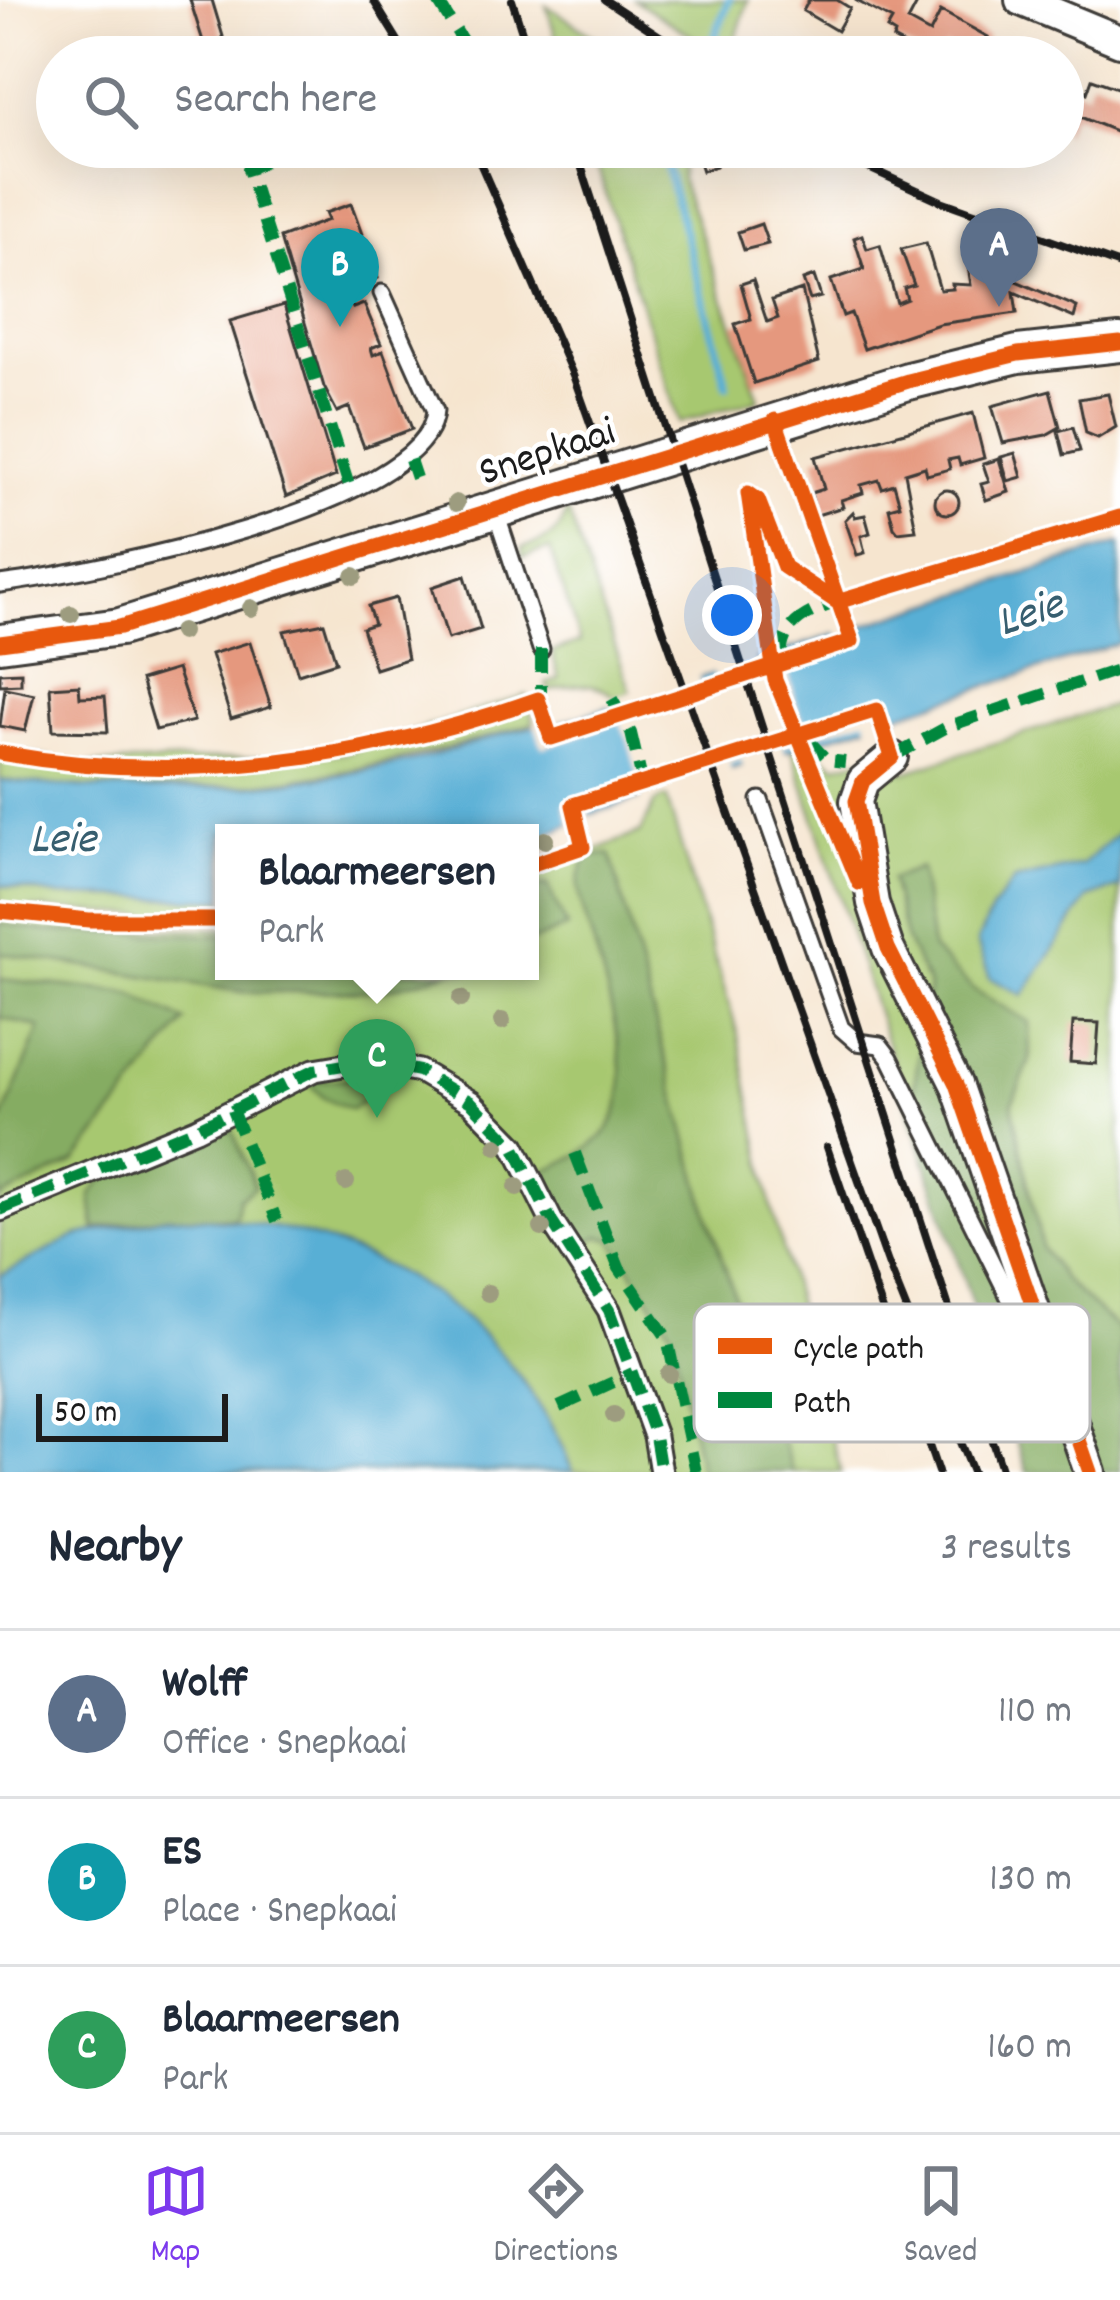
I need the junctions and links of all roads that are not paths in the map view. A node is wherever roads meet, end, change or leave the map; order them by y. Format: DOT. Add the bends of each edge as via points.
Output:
graph roads {
  1 [pos="1021,0"];
  2 [pos="1120,41"];
  3 [pos="382,293"];
  4 [pos="1120,343"];
  5 [pos="495,510"];
  6 [pos="0,584"];
  7 [pos="0,643"];
  8 [pos="541,649"];
  9 [pos="892,757"];
  10 [pos="760,800"];
  11 [pos="0,1210"];
  12 [pos="1013,1304"];
  13 [pos="1030,1304"];
  14 [pos="1079,1442"];
  15 [pos="661,1472"];
  16 [pos="1090,1472"];
  1 -- 2 [label="street"];
  3 -- 6 [label="lane" via="436,411 434,432 410,460 266,523 154,555"];
  4 -- 5 [label="street, Snepkaai" via="1018,354 908,381"];
  5 -- 7 [label="street, Snepkaai" via="120,627"];
  5 -- 8 [label="lane"];
  9 -- 13 [label="street" via="863,782 856,801 873,903 956,1084"];
  10 -- 12 [label="lane" via="841,1028 890,1058"];
  11 -- 15 [label="street" via="314,1070 368,1061 419,1071 471,1102 514,1146 609,1310"];
  14 -- 16 [label="street"];
}
